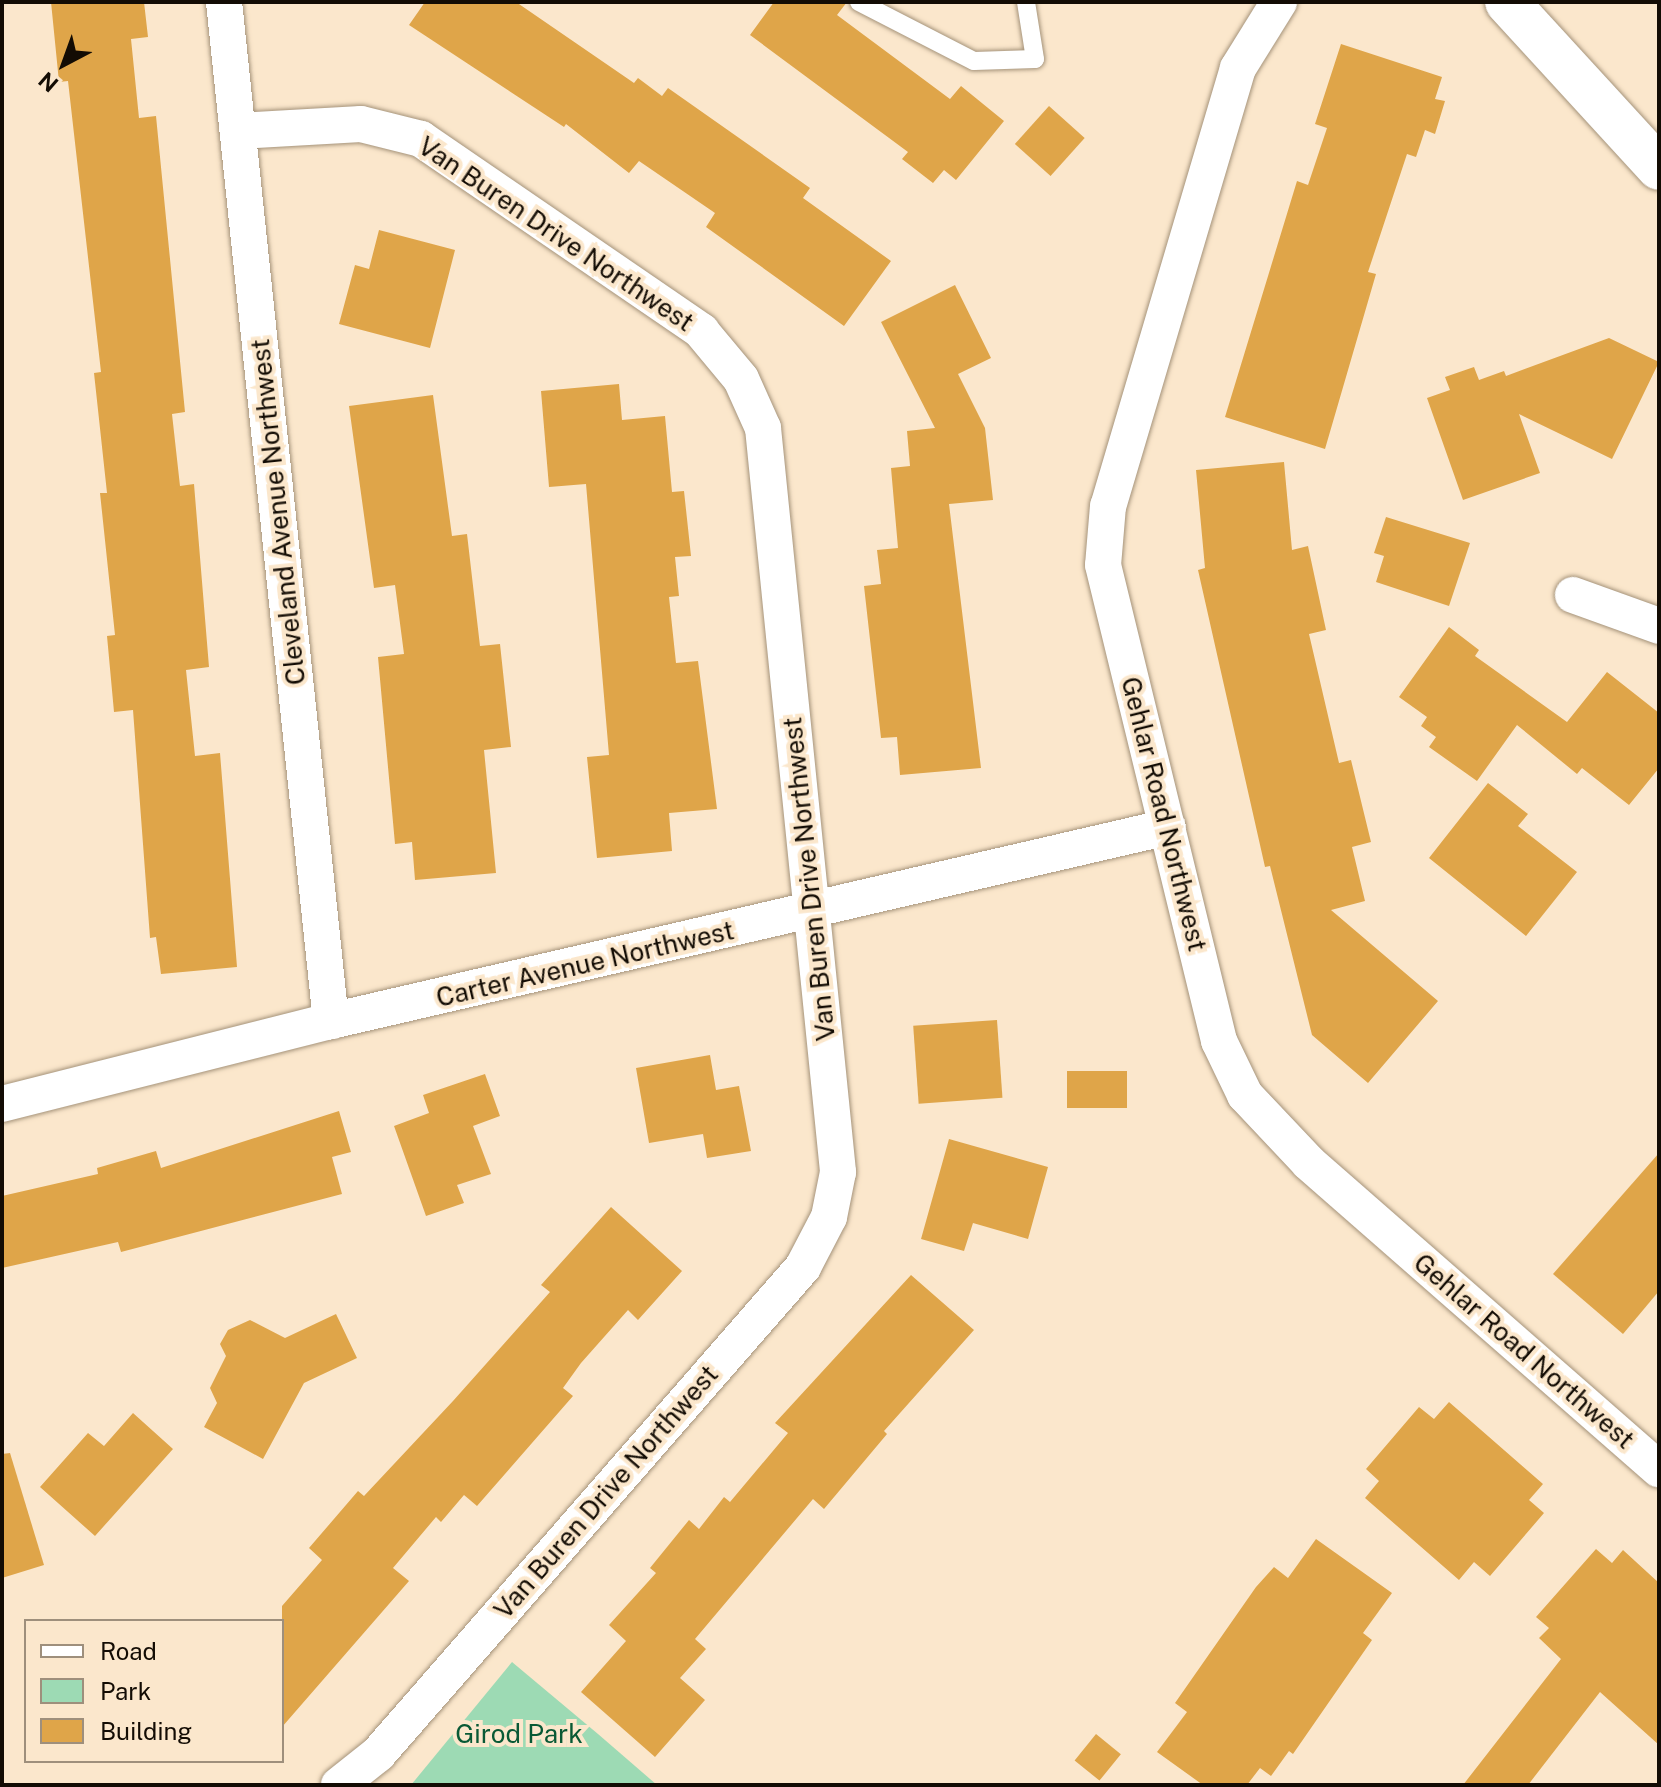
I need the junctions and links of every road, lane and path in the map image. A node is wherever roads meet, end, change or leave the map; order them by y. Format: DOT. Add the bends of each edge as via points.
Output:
graph roads {
  1 [pos="224,2"];
  2 [pos="859,2"];
  3 [pos="1026,2"];
  4 [pos="1279,2"];
  5 [pos="1507,2"];
  6 [pos="238,131"];
  7 [pos="1659,168"];
  8 [pos="1573,595"];
  9 [pos="1659,626"];
  10 [pos="1168,827"];
  11 [pos="813,912"];
  12 [pos="331,1021"];
  13 [pos="2,1104"];
  14 [pos="1652,1451"];
  15 [pos="339,1785"];
  1 -- 6 [label="street, Cleveland Avenue Northwest"];
  2 -- 3 [label="lane" via="974,61 1035,59"];
  4 -- 10 [label="street, Gehlar Road Northwest" via="1238,68 1108,506 1103,565"];
  5 -- 7 [label="main road"];
  6 -- 11 [label="street, Van Buren Drive Northwest" via="361,124 421,139 701,331 741,379 763,428"];
  6 -- 12 [label="street, Cleveland Avenue Northwest"];
  8 -- 9 [label="street"];
  10 -- 11 [label="street, Carter Avenue Northwest"];
  10 -- 14 [label="street, Gehlar Road Northwest" via="1219,1041 1245,1095 1309,1163"];
  11 -- 12 [label="street, Carter Avenue Northwest"];
  11 -- 15 [label="street, Van Buren Drive Northwest" via="838,1172 829,1217 803,1267 378,1754"];
  12 -- 13 [label="street, Carter Avenue Northwest"];
}
